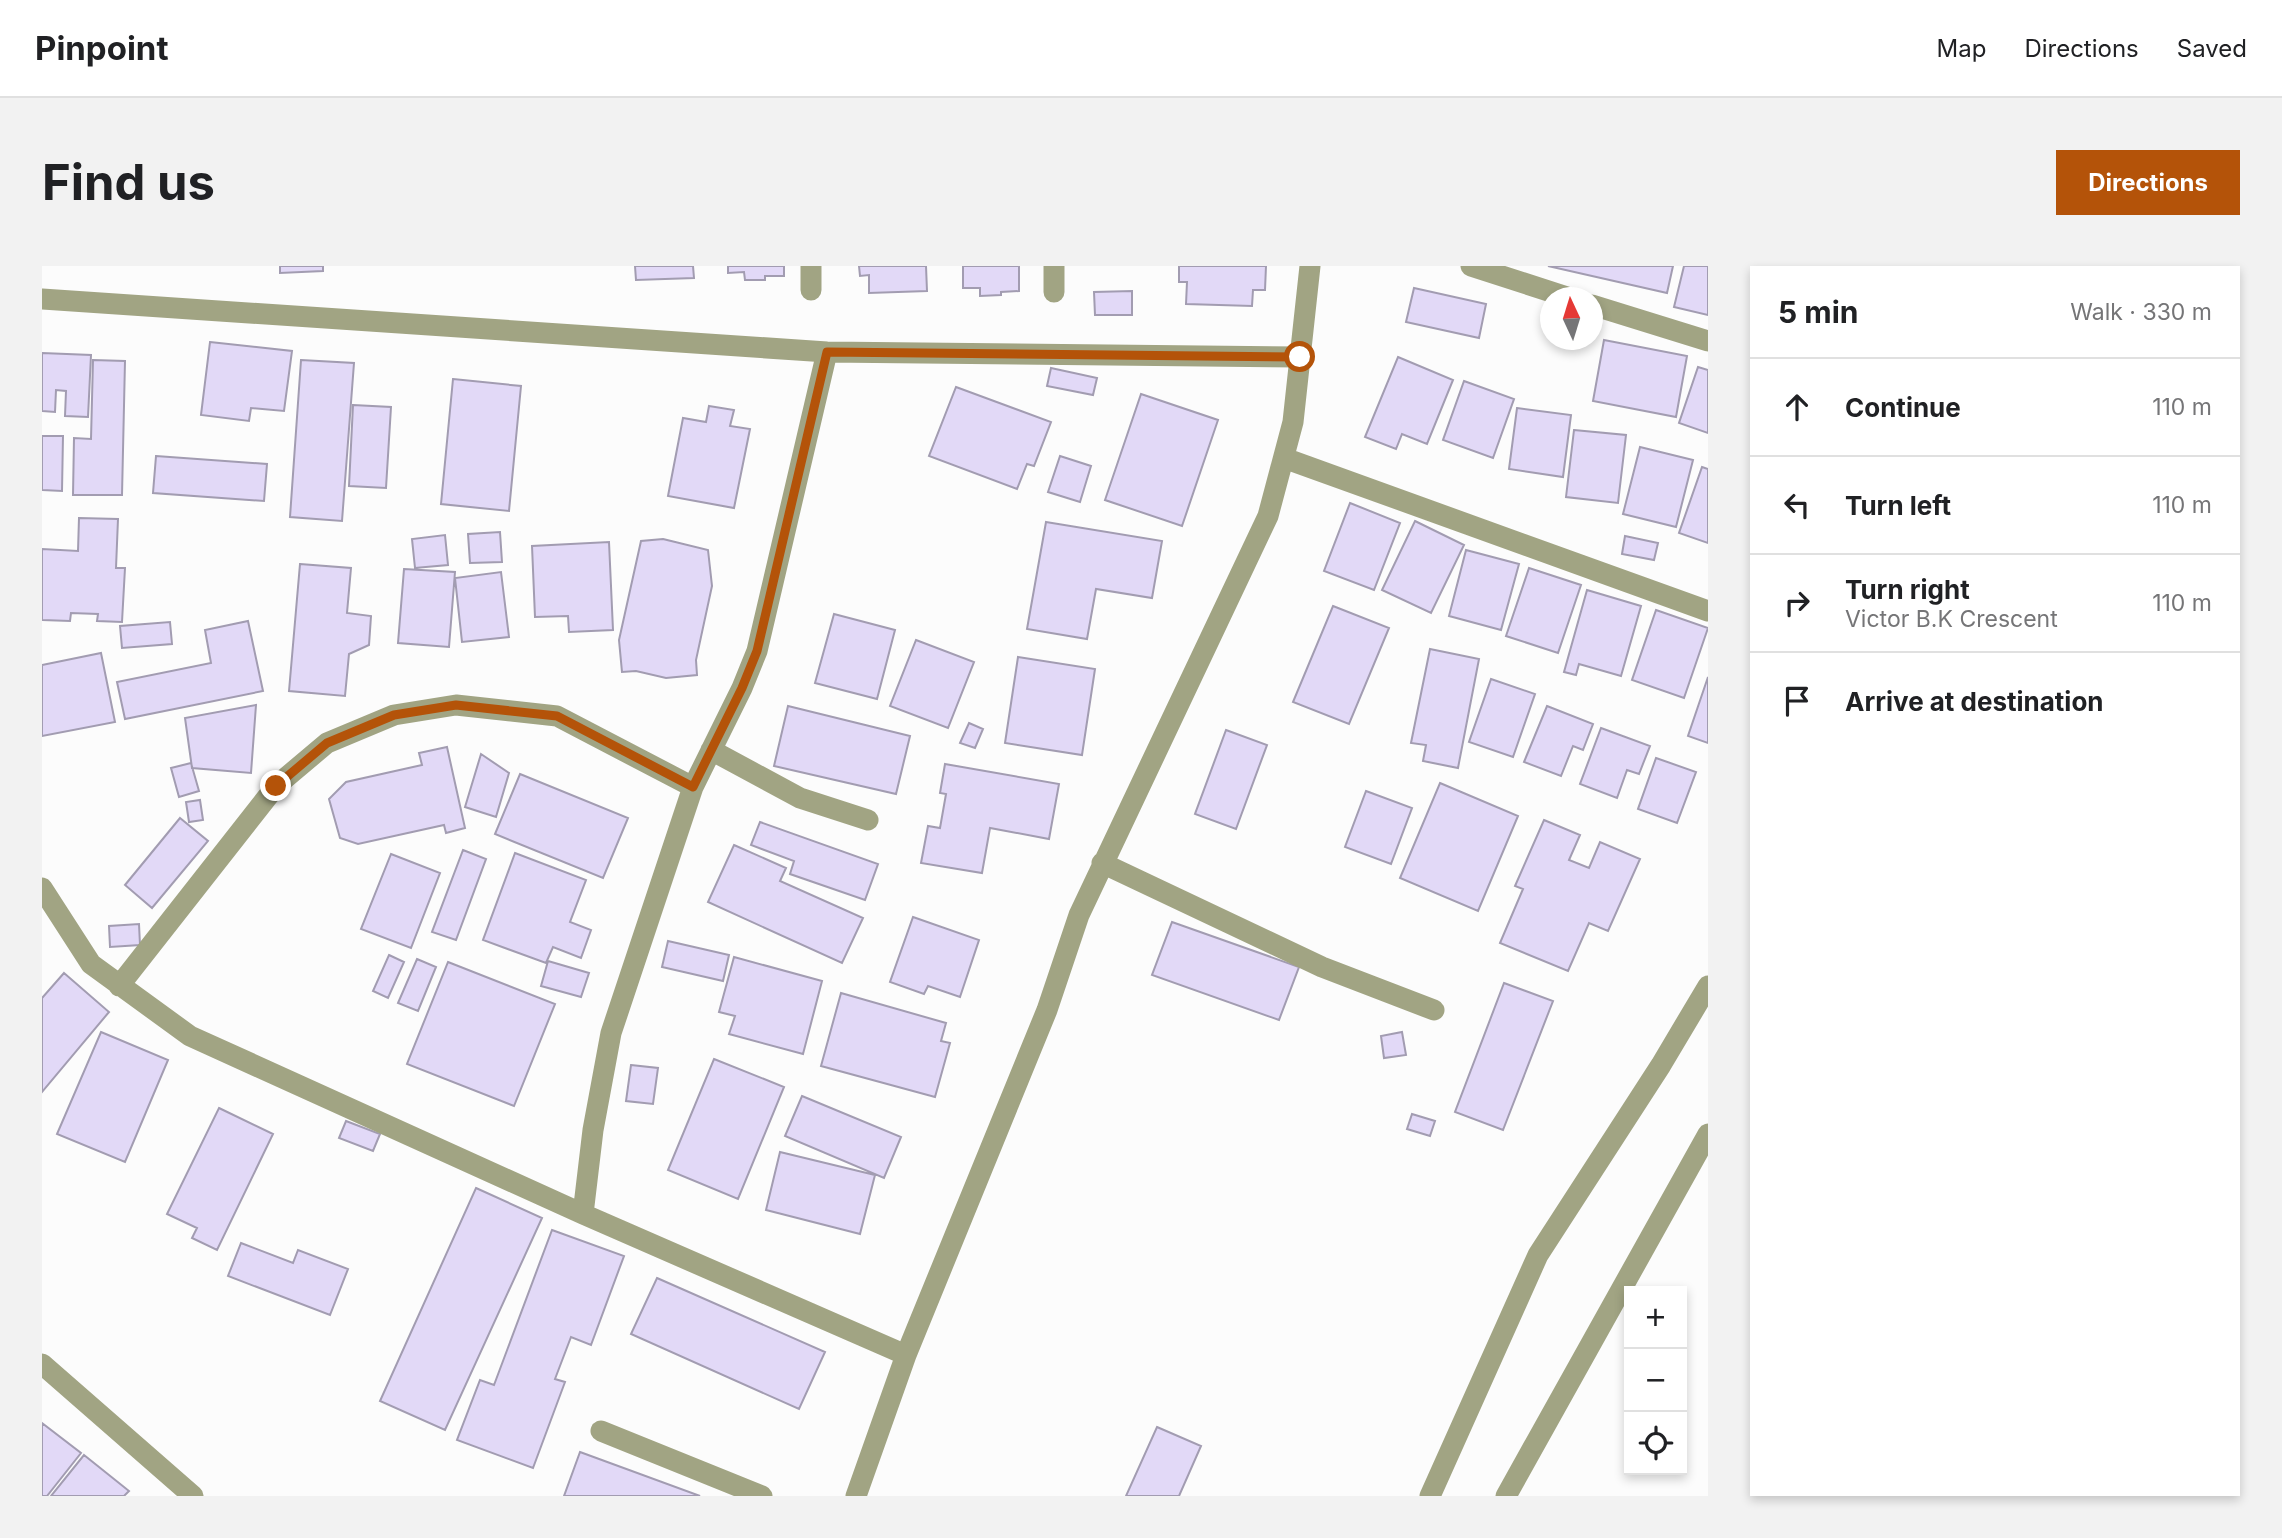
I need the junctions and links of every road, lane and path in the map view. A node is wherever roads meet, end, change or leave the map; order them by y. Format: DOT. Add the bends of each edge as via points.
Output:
graph roads {
  1 [pos="811,266"];
  2 [pos="1054,266"];
  3 [pos="1310,266"];
  4 [pos="1471,266"];
  5 [pos="1540,288"];
  6 [pos="811,290"];
  7 [pos="1054,292"];
  8 [pos="42,299"];
  9 [pos="1603,308"];
  10 [pos="1708,341"];
  11 [pos="827,352"];
  12 [pos="1300,357"];
  13 [pos="1284,458"];
  14 [pos="1708,611"];
  15 [pos="711,750"];
  16 [pos="693,787"];
  17 [pos="867,820"];
  18 [pos="1102,863"];
  19 [pos="42,888"];
  20 [pos="119,986"];
  21 [pos="1708,986"];
  22 [pos="1434,1010"];
  23 [pos="1708,1134"];
  24 [pos="583,1214"];
  25 [pos="906,1355"];
  26 [pos="42,1364"];
  27 [pos="601,1431"];
  28 [pos="1509,1494"];
  29 [pos="193,1496"];
  30 [pos="762,1496"];
  31 [pos="856,1496"];
  32 [pos="1430,1496"];
  1 -- 6 [label="street"];
  2 -- 7 [label="street"];
  3 -- 12 [label="street"];
  4 -- 5 [label="street"];
  8 -- 11 [label="street"];
  9 -- 10 [label="street"];
  11 -- 12 [label="street"];
  11 -- 15 [label="street" via="757,651"];
  12 -- 13 [label="street"];
  13 -- 14 [label="street"];
  13 -- 18 [label="street" via="1268,516"];
  15 -- 16 [label="street"];
  15 -- 17 [label="street" via="800,798"];
  16 -- 20 [label="street" via="557,716 456,705 394,715 327,743 276,786"];
  16 -- 24 [label="street" via="611,1033"];
  18 -- 22 [label="street" via="1322,967"];
  18 -- 25 [label="street"];
  19 -- 20 [label="street" via="91,964"];
  20 -- 24 [label="street" via="190,1036"];
  21 -- 32 [label="street" via="1538,1255"];
  23 -- 28 [label="street"];
  24 -- 25 [label="street"];
  25 -- 31 [label="street"];
  26 -- 29 [label="street"];
  27 -- 30 [label="street"];
}
